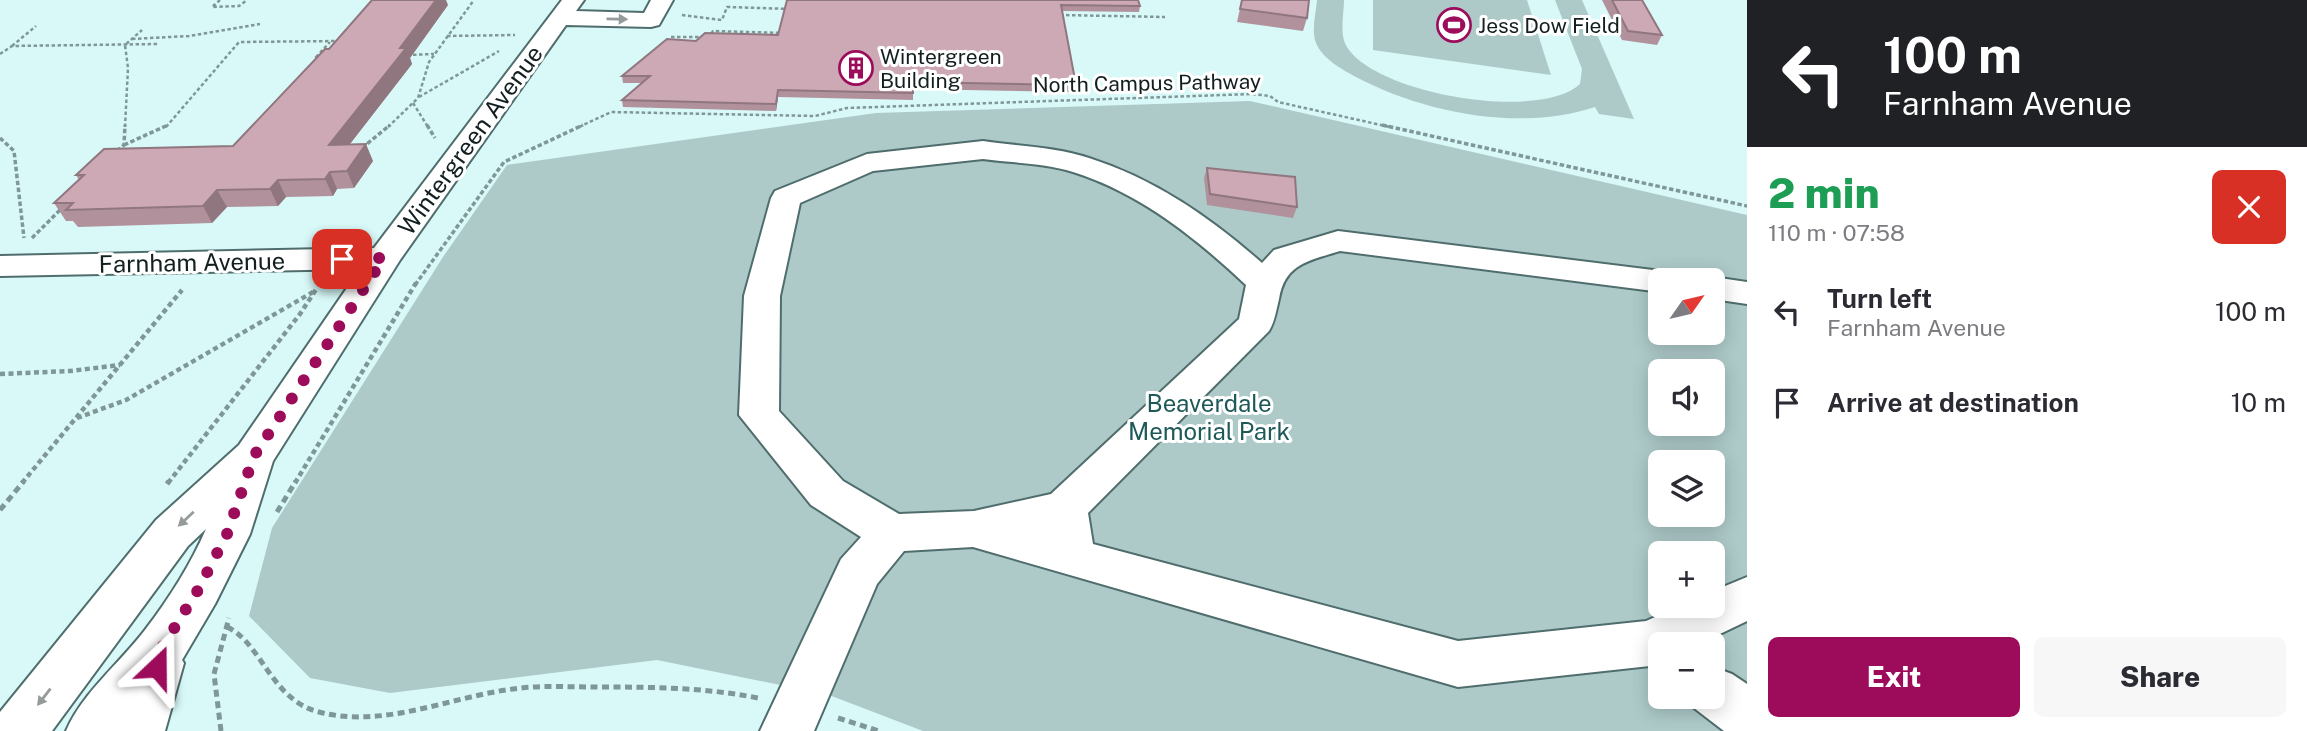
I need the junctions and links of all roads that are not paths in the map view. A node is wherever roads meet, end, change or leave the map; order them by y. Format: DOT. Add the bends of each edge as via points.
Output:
graph roads {
  1 [pos="668,7"];
  2 [pos="567,9"];
  3 [pos="384,258"];
  4 [pos="0,266"];
  5 [pos="1275,270"];
  6 [pos="1648,280"];
  7 [pos="1726,290"];
  8 [pos="1747,293"];
  9 [pos="254,456"];
  10 [pos="1065,508"];
  11 [pos="974,529"];
  12 [pos="892,533"];
  13 [pos="1072,558"];
  14 [pos="1747,598"];
  15 [pos="1683,632"];
  16 [pos="163,646"];
  17 [pos="1648,648"];
  18 [pos="1725,700"];
  19 [pos="1747,716"];
  20 [pos="792,719"];
  21 [pos="19,731"];
  22 [pos="93,731"];
  23 [pos="138,731"];
  2 -- 1 [label="street, one-way" via="651,20"];
  2 -- 3 [label="street, Wintergreen Avenue"];
  3 -- 4 [label="street, Farnham Avenue"];
  3 -- 9 [label="street, Wintergreen Avenue"];
  5 -- 6 [label="street" via="1338,241"];
  5 -- 10 [label="street" via="1256,323"];
  5 -- 12 [label="street" via="1222,245 1155,197 1079,164 983,150 867,163 786,198 762,296 759,415 827,494"];
  7 -- 8 [label="street"];
  9 -- 16 [label="street, Wintergreen Avenue" via="227,534"];
  9 -- 21 [label="street, Wintergreen Avenue, one-way" via="172,533"];
  10 -- 11 [label="street"];
  10 -- 13 [label="street"];
  11 -- 12 [label="street"];
  11 -- 13 [label="street"];
  12 -- 20 [label="street" via="858,573"];
  13 -- 17 [label="street" via="1458,664"];
  14 -- 15 [label="street"];
  16 -- 22 [label="street, Wintergreen Avenue"];
  16 -- 23 [label="street"];
  18 -- 19 [label="street"];
}
